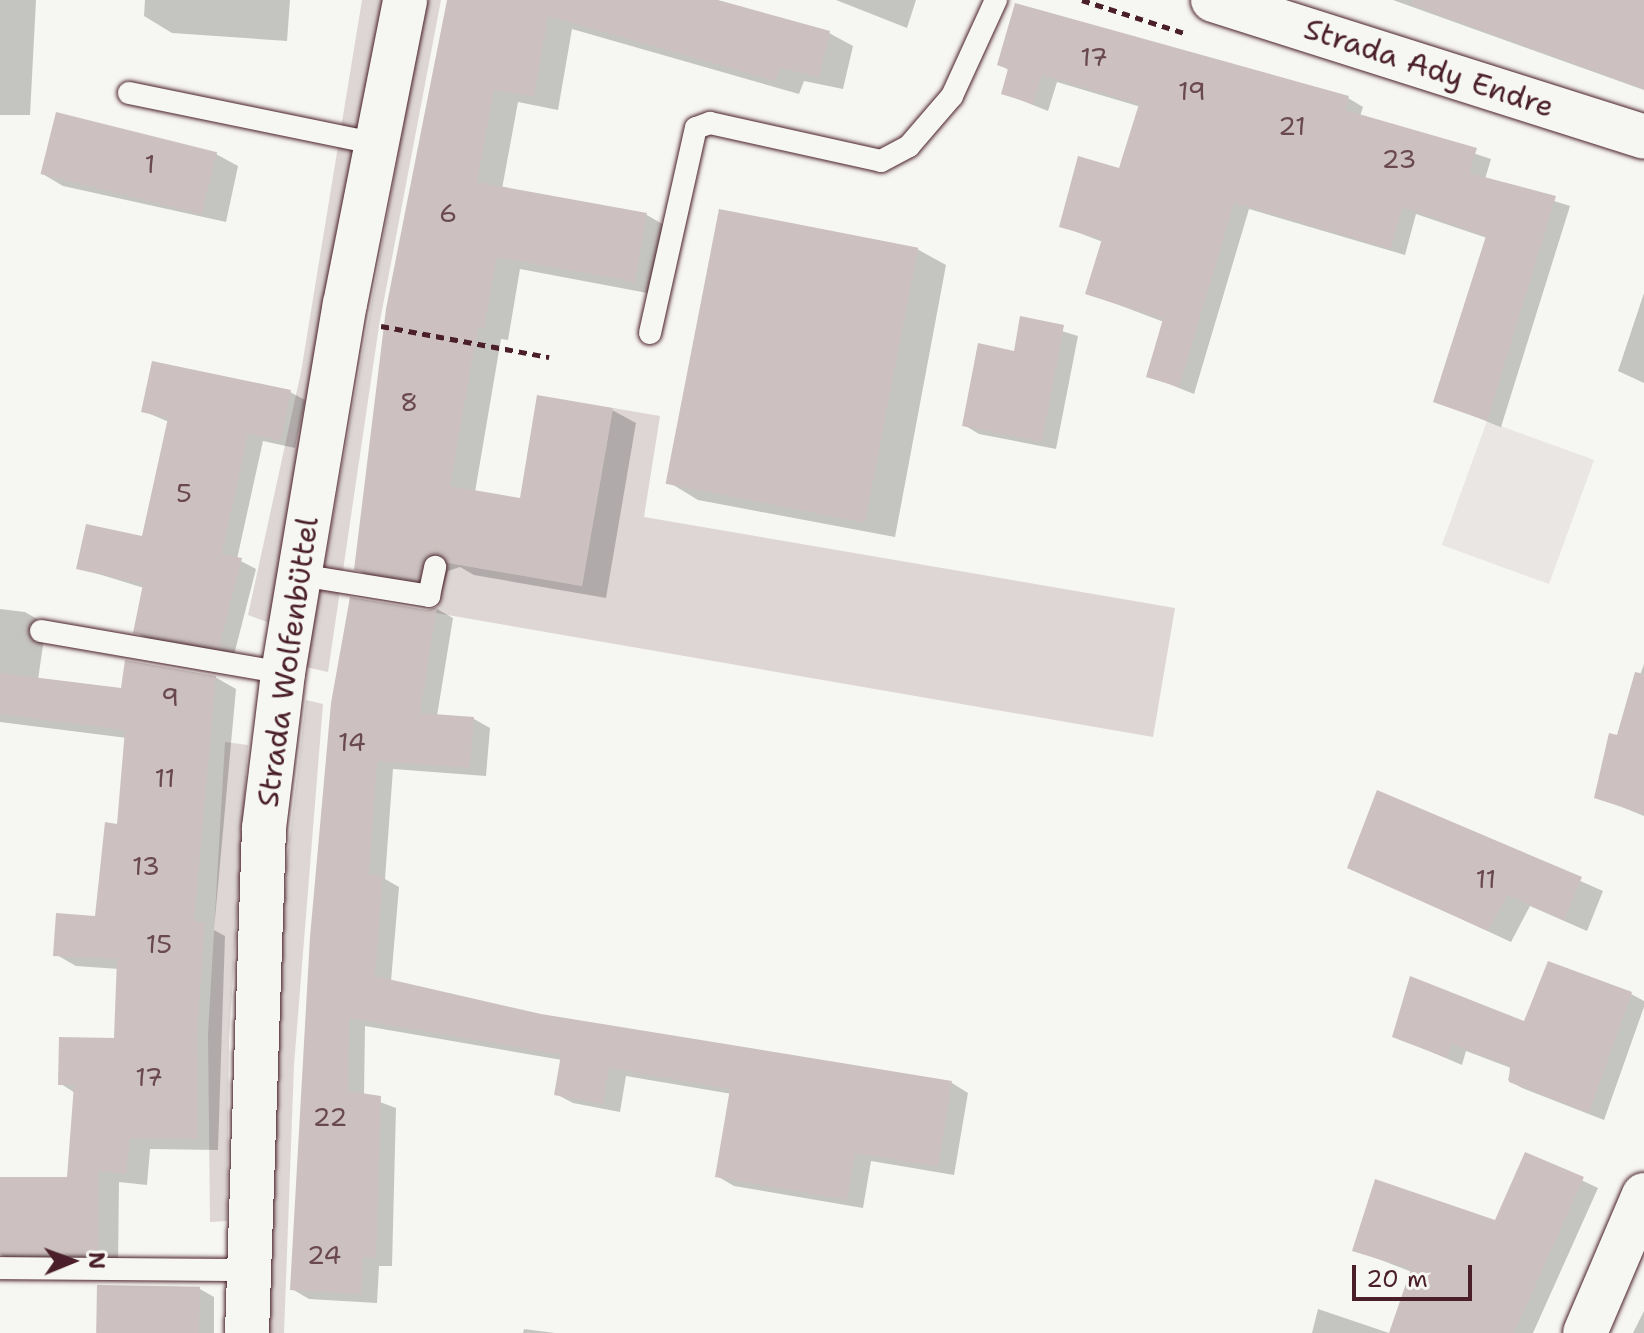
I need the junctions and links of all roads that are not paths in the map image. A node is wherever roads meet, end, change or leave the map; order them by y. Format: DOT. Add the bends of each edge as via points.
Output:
graph roads {
  1 [pos="405,0"];
  2 [pos="996,0"];
  3 [pos="1213,0"];
  4 [pos="129,93"];
  5 [pos="1644,137"];
  6 [pos="377,144"];
  7 [pos="650,333"];
  8 [pos="435,567"];
  9 [pos="300,575"];
  10 [pos="41,631"];
  11 [pos="283,673"];
  12 [pos="1644,1195"];
  13 [pos="0,1268"];
  14 [pos="249,1270"];
  15 [pos="247,1333"];
  16 [pos="1585,1333"];
  1 -- 6 [label="main road, Strada Wolfenbüttel"];
  2 -- 7 [label="lane" via="952,96 909,146 881,161 710,123 696,128"];
  3 -- 5 [label="main road, Strada Ady Endre"];
  4 -- 6 [label="lane"];
  6 -- 9 [label="main road, Strada Wolfenbüttel"];
  8 -- 9 [label="lane" via="429,596"];
  9 -- 11 [label="main road, Strada Wolfenbüttel"];
  10 -- 11 [label="lane"];
  11 -- 14 [label="main road, Strada Wolfenbüttel" via="264,828"];
  12 -- 16 [label="main road"];
  13 -- 14 [label="lane"];
  14 -- 15 [label="main road, Strada Wolfenbüttel"];
}
